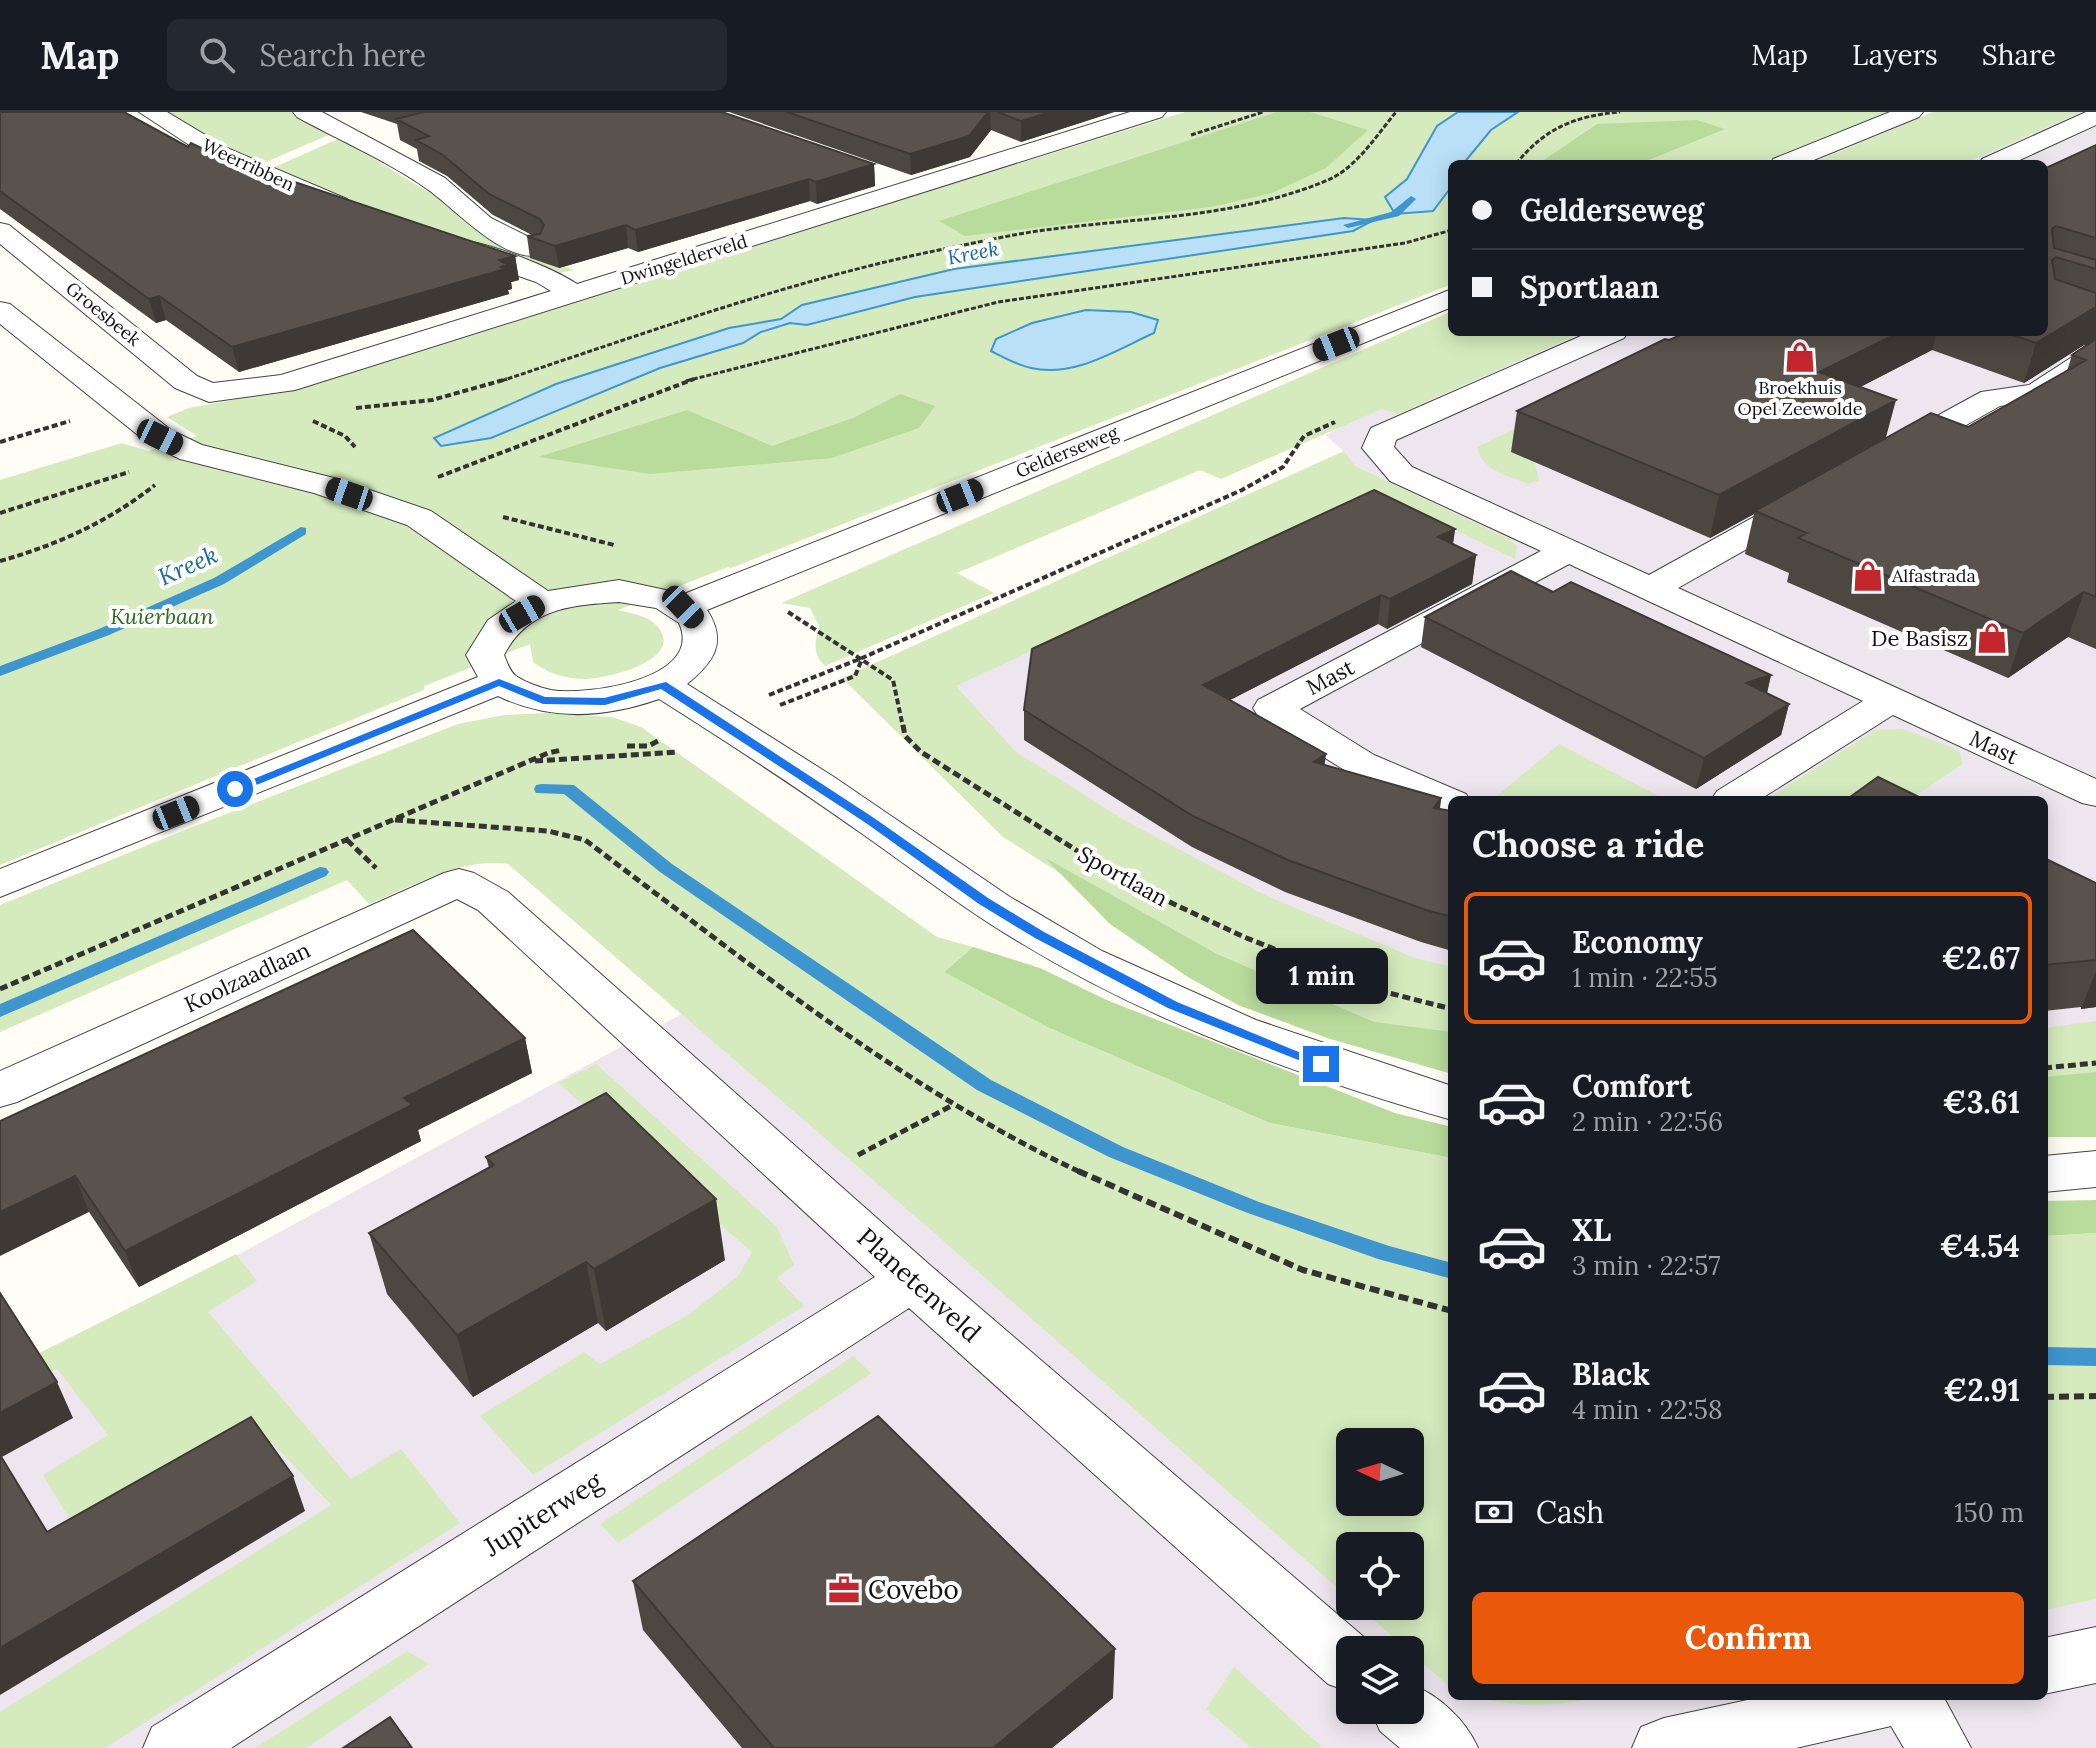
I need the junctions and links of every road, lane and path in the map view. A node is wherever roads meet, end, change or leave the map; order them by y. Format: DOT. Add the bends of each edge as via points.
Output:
graph roads {
  1 [pos="151,112"];
  2 [pos="305,112"];
  3 [pos="1154,112"];
  4 [pos="1396,112"];
  5 [pos="1620,112"];
  6 [pos="1911,112"];
  7 [pos="2096,116"];
  8 [pos="1519,160"];
  9 [pos="1792,160"];
  10 [pos="2000,160"];
  11 [pos="871,172"];
  12 [pos="909,176"];
  13 [pos="367,214"];
  14 [pos="0,231"];
  15 [pos="1448,231"];
  16 [pos="434,238"];
  17 [pos="616,281"];
  18 [pos="574,294"];
  19 [pos="1448,299"];
  20 [pos="0,310"];
  21 [pos="1605,336"];
  22 [pos="2096,354"];
  23 [pos="209,393"];
  24 [pos="121,406"];
  25 [pos="344,409"];
  26 [pos="313,414"];
  27 [pos="323,417"];
  28 [pos="1346,418"];
  29 [pos="312,421"];
  30 [pos="0,442"];
  31 [pos="204,456"];
  32 [pos="363,457"];
  33 [pos="1869,467"];
  34 [pos="429,480"];
  35 [pos="1828,490"];
  36 [pos="491,514"];
  37 [pos="628,547"];
  38 [pos="1568,551"];
  39 [pos="0,561"];
  40 [pos="743,583"];
  41 [pos="1650,589"];
  42 [pos="542,603"];
  43 [pos="683,607"];
  44 [pos="862,658"];
  45 [pos="499,682"];
  46 [pos="662,685"];
  47 [pos="1891,700"];
  48 [pos="714,716"];
  49 [pos="621,746"];
  50 [pos="569,748"];
  51 [pos="2096,794"];
  52 [pos="1737,796"];
  53 [pos="1448,801"];
  54 [pos="394,820"];
  55 [pos="0,884"];
  56 [pos="493,901"];
  57 [pos="0,989"];
  58 [pos="1448,1008"];
  59 [pos="2096,1063"];
  60 [pos="2048,1068"];
  61 [pos="0,1090"];
  62 [pos="1448,1102"];
  63 [pos="2096,1169"];
  64 [pos="2048,1174"];
  65 [pos="912,1280"];
  66 [pos="1448,1310"];
  67 [pos="2096,1396"];
  68 [pos="2048,1397"];
  69 [pos="1336,1652"];
  70 [pos="2096,1655"];
  71 [pos="2048,1665"];
  72 [pos="1880,1700"];
  73 [pos="1910,1700"];
  74 [pos="1419,1724"];
  75 [pos="175,1748"];
  76 [pos="1446,1748"];
  77 [pos="1664,1748"];
  78 [pos="1939,1748"];
  1 -- 13 [label="street, Weerribben" via="218,153"];
  2 -- 17 [label="street" via="436,183 482,224 513,242"];
  3 -- 12 [label="street, Dwingelderveld" via="943,179"];
  4 -- 25 [label="path" via="1358,157 1332,178 1288,195 1232,210 1031,232 882,261 473,390"];
  5 -- 8 [label="path" via="1562,122"];
  6 -- 9 [label="street"];
  7 -- 10 [label="street"];
  11 -- 12 [label="street"];
  12 -- 17 [label="street, Dwingelderveld"];
  14 -- 23 [label="street, Groesbeek" via="186,382"];
  15 -- 34 [label="path" via="1405,243 998,302 678,383"];
  16 -- 18 [label="street" via="546,276"];
  17 -- 18 [label="street, Dwingelderveld"];
  18 -- 23 [label="street, Dwingelderveld" via="284,384"];
  19 -- 40 [label="street, Gelderseweg"];
  20 -- 24 [label="street"];
  21 -- 38 [label="street, Mast" via="1382,435 1378,448 1401,474"];
  22 -- 33 [label="street" via="2037,393 1992,398"];
  24 -- 30 [label="path"];
  24 -- 31 [label="street" via="160,437"];
  26 -- 29 [label="path"];
  27 -- 29 [label="path"];
  28 -- 44 [label="path" via="1304,436 1283,467 1242,490"];
  29 -- 32 [label="path" via="345,436"];
  31 -- 39 [label="path" via="178,465 116,514 73,539"];
  31 -- 42 [label="street" via="326,486 419,518"];
  35 -- 41 [label="street"];
  36 -- 37 [label="path"];
  38 -- 41 [label="street, Mast"];
  38 -- 53 [label="street, Mast" via="1272,708 1360,763"];
  40 -- 43 [label="street, Gelderseweg"];
  40 -- 44 [label="path, Sportlaan"];
  41 -- 47 [label="street, Mast"];
  42 -- 43 [label="street" via="580,593 619,591"];
  42 -- 45 [label="street" via="502,626 485,655"];
  43 -- 46 [label="street" via="699,625 702,645 689,666"];
  44 -- 48 [label="path"];
  44 -- 58 [label="path, Sportlaan" via="893,680 905,736 921,752 1125,881 1244,937 1381,991"];
  45 -- 46 [label="street" via="543,701 605,702"];
  45 -- 55 [label="street"];
  46 -- 48 [label="street"];
  47 -- 51 [label="street, Mast"];
  47 -- 52 [label="street"];
  48 -- 49 [label="path" via="648,746"];
  48 -- 62 [label="street" via="983,901 1172,1005 1321,1064"];
  50 -- 54 [label="path"];
  54 -- 57 [label="path"];
  54 -- 66 [label="path" via="548,831 585,840 851,1040 1029,1148 1303,1270"];
  56 -- 61 [label="street, Koolzaadlaan" via="459,882"];
  56 -- 65 [label="street, Planetenveld"];
  59 -- 60 [label="path"];
  63 -- 64 [label="street"];
  65 -- 69 [label="street, Planetenveld"];
  65 -- 75 [label="street, Jupiterweg"];
  67 -- 68 [label="path"];
  70 -- 71 [label="street"];
  72 -- 77 [label="street"];
  73 -- 78 [label="street"];
  74 -- 76 [label="street"];
}
